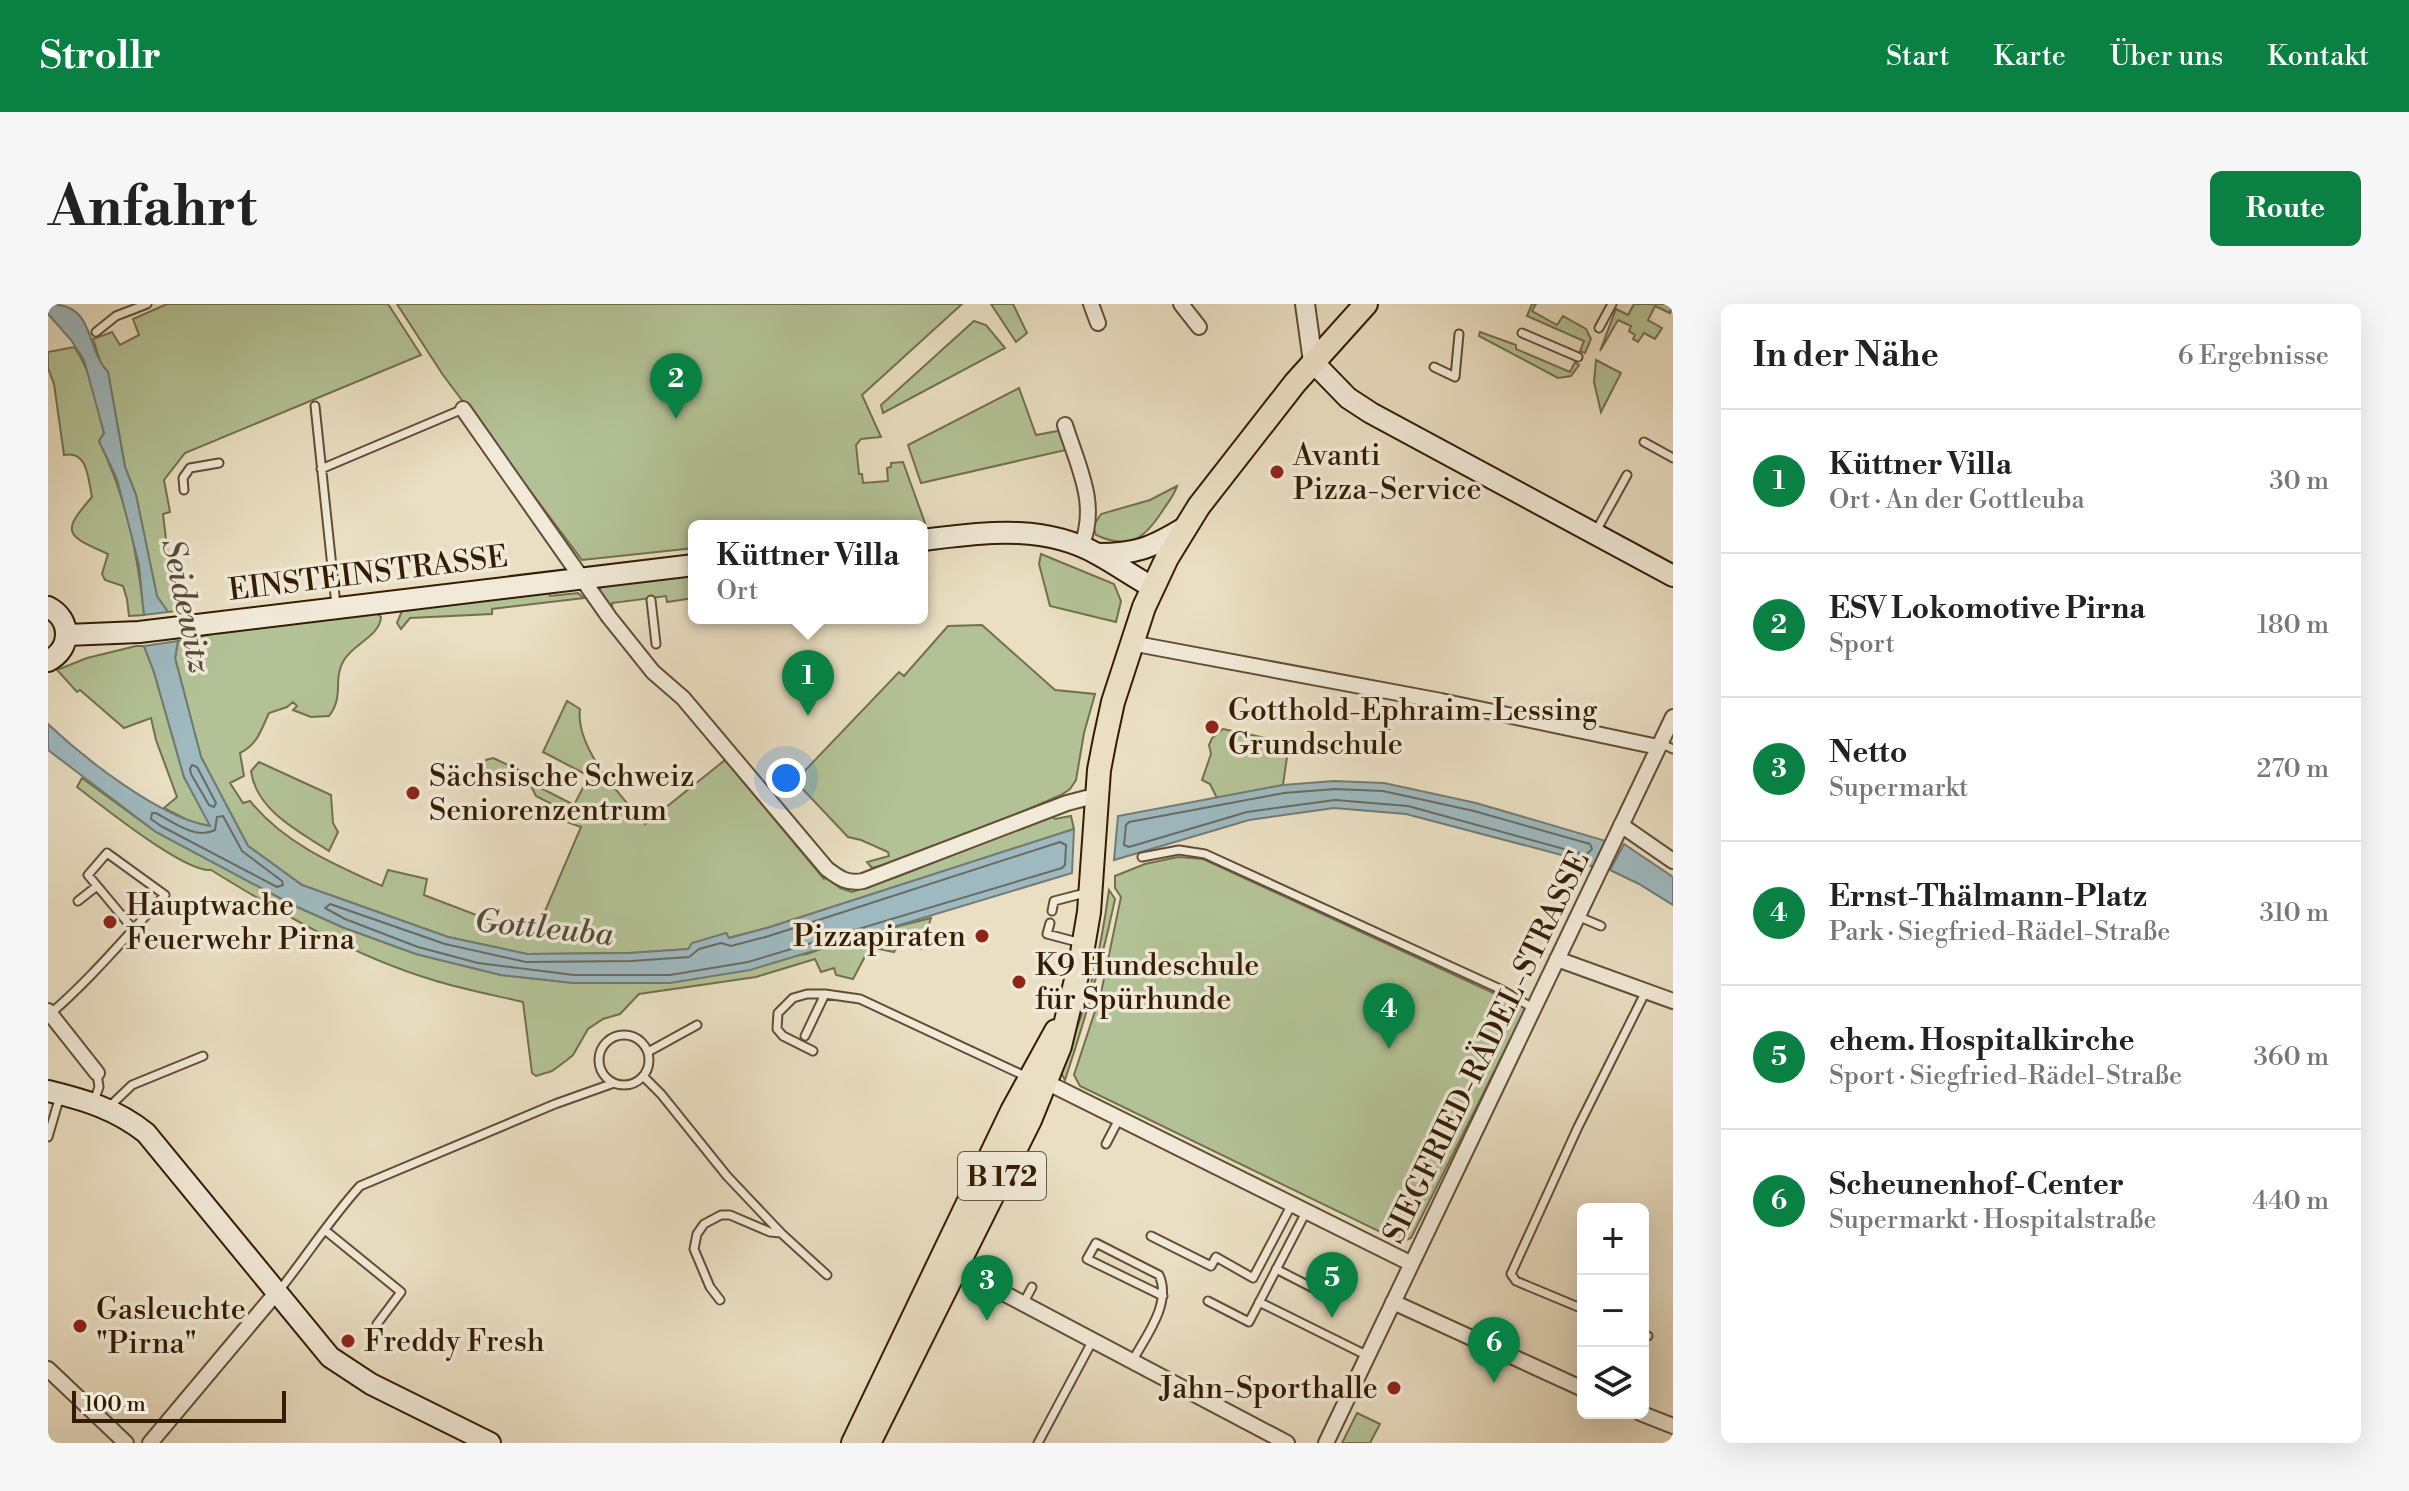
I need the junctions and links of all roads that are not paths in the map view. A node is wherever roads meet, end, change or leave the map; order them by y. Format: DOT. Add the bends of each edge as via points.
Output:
graph roads {
  1 [pos="147,304"];
  2 [pos="1091,304"];
  3 [pos="1181,304"];
  4 [pos="1305,304"];
  5 [pos="1366,304"];
  6 [pos="1612,304"];
  7 [pos="1098,323"];
  8 [pos="1199,327"];
  9 [pos="1599,328"];
  10 [pos="96,332"];
  11 [pos="1522,333"];
  12 [pos="1459,334"];
  13 [pos="1578,357"];
  14 [pos="1313,362"];
  15 [pos="1434,367"];
  16 [pos="315,406"];
  17 [pos="463,409"];
  18 [pos="1065,425"];
  19 [pos="1644,442"];
  20 [pos="1673,458"];
  21 [pos="219,463"];
  22 [pos="321,469"];
  23 [pos="1627,475"];
  24 [pos="184,490"];
  25 [pos="1184,528"];
  26 [pos="1594,535"];
  27 [pos="928,539"];
  28 [pos="1090,551"];
  29 [pos="688,566"];
  30 [pos="1673,576"];
  31 [pos="580,578"];
  32 [pos="1152,587"];
  33 [pos="651,600"];
  34 [pos="48,607"];
  35 [pos="336,607"];
  36 [pos="67,635"];
  37 [pos="1131,643"];
  38 [pos="656,644"];
  39 [pos="48,661"];
  40 [pos="1673,717"];
  41 [pos="1664,746"];
  42 [pos="1098,795"];
  43 [pos="1621,825"];
  44 [pos="1142,857"];
  45 [pos="1673,861"];
  46 [pos="97,886"];
  47 [pos="1091,891"];
  48 [pos="78,901"];
  49 [pos="1052,911"];
  50 [pos="1577,916"];
  51 [pos="1050,923"];
  52 [pos="1601,926"];
  53 [pos="133,929"];
  54 [pos="1084,944"];
  55 [pos="1557,959"];
  56 [pos="1646,991"];
  57 [pos="825,994"];
  58 [pos="1673,1001"];
  59 [pos="1533,1008"];
  60 [pos="49,1013"];
  61 [pos="697,1025"];
  62 [pos="805,1036"];
  63 [pos="813,1051"];
  64 [pos="648,1052"];
  65 [pos="203,1056"];
  66 [pos="97,1073"];
  67 [pos="643,1076"];
  68 [pos="1038,1080"];
  69 [pos="614,1083"];
  70 [pos="54,1093"];
  71 [pos="101,1106"];
  72 [pos="1119,1119"];
  73 [pos="48,1137"];
  74 [pos="1106,1144"];
  75 [pos="1292,1204"];
  76 [pos="1306,1212"];
  77 [pos="326,1231"];
  78 [pos="781,1233"];
  79 [pos="1151,1236"];
  80 [pos="1410,1263"];
  81 [pos="948,1264"];
  82 [pos="1276,1269"];
  83 [pos="827,1275"];
  84 [pos="1032,1287"];
  85 [pos="1313,1288"];
  86 [pos="276,1293"];
  87 [pos="1163,1296"];
  88 [pos="720,1300"];
  89 [pos="1208,1301"];
  90 [pos="1259,1302"];
  91 [pos="1393,1302"];
  92 [pos="1023,1304"];
  93 [pos="1577,1306"];
  94 [pos="377,1324"];
  95 [pos="1093,1340"];
  96 [pos="1366,1355"];
  97 [pos="1133,1360"];
  98 [pos="48,1369"];
  99 [pos="1577,1386"];
  100 [pos="1649,1417"];
  101 [pos="1673,1426"];
  102 [pos="126,1443"];
  103 [pos="150,1443"];
  104 [pos="490,1443"];
  105 [pos="853,1443"];
  106 [pos="869,1443"];
  107 [pos="1038,1443"];
  108 [pos="1287,1443"];
  109 [pos="1326,1443"];
  1 -- 10 [label="lane" via="116,316"];
  2 -- 7 [label="street"];
  3 -- 8 [label="street"];
  4 -- 14 [label="street"];
  5 -- 14 [label="main road, B 172"];
  6 -- 9 [label="lane"];
  11 -- 13 [label="lane"];
  12 -- 15 [label="lane" via="1455,377"];
  14 -- 25 [label="main road, B 172"];
  14 -- 26 [label="main road" via="1371,413"];
  16 -- 22 [label="lane"];
  17 -- 22 [label="lane"];
  17 -- 31 [label="street, EINSTEINSTRASSE"];
  18 -- 28 [label="street" via="1090,506"];
  19 -- 20 [label="lane"];
  21 -- 24 [label="lane" via="190,468 183,478"];
  22 -- 35 [label="lane"];
  23 -- 26 [label="lane"];
  25 -- 28 [label="main road" via="1134,553"];
  25 -- 32 [label="main road, B 172"];
  26 -- 30 [label="main road"];
  27 -- 28 [label="main road" via="1041,533"];
  28 -- 32 [label="main road"];
  29 -- 31 [label="main road, EINSTEINSTRASSE"];
  31 -- 35 [label="main road, EINSTEINSTRASSE"];
  31 -- 42 [label="street" via="653,672 683,698 827,869 847,882 863,881"];
  32 -- 37 [label="main road, B 172"];
  33 -- 38 [label="lane"];
  34 -- 36 [label="main road" via="61,616"];
  35 -- 36 [label="main road, EINSTEINSTRASSE" via="139,632"];
  36 -- 39 [label="main road" via="64,648"];
  37 -- 41 [label="street"];
  37 -- 42 [label="main road, B 172" via="1105,739"];
  40 -- 41 [label="street, SIEGFRIED-RÄDEL-STRASSE"];
  41 -- 43 [label="street, SIEGFRIED-RÄDEL-STRASSE"];
  42 -- 47 [label="main road, B 172"];
  43 -- 45 [label="street"];
  43 -- 50 [label="street, SIEGFRIED-RÄDEL-STRASSE"];
  44 -- 59 [label="lane" via="1179,850 1205,854"];
  46 -- 48 [label="lane"];
  46 -- 53 [label="lane"];
  46 -- 53 [label="lane" via="88,875 107,853 165,895"];
  47 -- 49 [label="lane" via="1054,901"];
  47 -- 54 [label="main road, B 172"];
  50 -- 52 [label="lane"];
  50 -- 55 [label="street, SIEGFRIED-RÄDEL-STRASSE"];
  51 -- 54 [label="lane" via="1047,934"];
  53 -- 60 [label="lane"];
  54 -- 68 [label="main road, B 172" via="1067,1013"];
  55 -- 56 [label="street"];
  55 -- 59 [label="street, SIEGFRIED-RÄDEL-STRASSE"];
  56 -- 58 [label="street"];
  56 -- 93 [label="lane" via="1511,1274 1516,1281"];
  57 -- 62 [label="lane"];
  57 -- 63 [label="lane" via="793,998 778,1013 777,1029 783,1036"];
  57 -- 68 [label="lane" via="860,999"];
  59 -- 80 [label="street, SIEGFRIED-RÄDEL-STRASSE"];
  60 -- 66 [label="street"];
  61 -- 64 [label="lane"];
  64 -- 67 [label="lane"];
  64 -- 69 [label="lane" via="630,1036 606,1041 599,1064"];
  65 -- 71 [label="lane" via="132,1085"];
  66 -- 71 [label="lane"];
  67 -- 69 [label="lane" via="630,1085"];
  67 -- 78 [label="lane"];
  68 -- 72 [label="street"];
  68 -- 81 [label="main road, B 172"];
  69 -- 77 [label="lane" via="360,1186"];
  70 -- 71 [label="main road"];
  70 -- 73 [label="lane"];
  71 -- 86 [label="main road" via="146,1133"];
  72 -- 74 [label="lane"];
  72 -- 75 [label="street"];
  75 -- 76 [label="street"];
  75 -- 79 [label="lane" via="1253,1278 1216,1257 1211,1266"];
  76 -- 80 [label="street"];
  76 -- 82 [label="lane"];
  77 -- 86 [label="lane"];
  77 -- 94 [label="lane" via="401,1292"];
  78 -- 83 [label="lane"];
  78 -- 88 [label="lane" via="730,1215 704,1224 694,1249"];
  80 -- 91 [label="street, SIEGFRIED-RÄDEL-STRASSE"];
  81 -- 92 [label="street"];
  81 -- 105 [label="main road, B 172"];
  81 -- 106 [label="main road, B 172"];
  82 -- 85 [label="lane"];
  82 -- 90 [label="lane"];
  84 -- 92 [label="lane"];
  86 -- 103 [label="street"];
  86 -- 104 [label="main road" via="330,1357 371,1384"];
  87 -- 87 [label="lane" via="1159,1275 1096,1243 1087,1259"];
  87 -- 97 [label="lane"];
  89 -- 90 [label="lane" via="1249,1322"];
  90 -- 96 [label="lane"];
  91 -- 96 [label="street, SIEGFRIED-RÄDEL-STRASSE"];
  91 -- 99 [label="street"];
  92 -- 95 [label="street"];
  95 -- 97 [label="street"];
  95 -- 107 [label="lane"];
  96 -- 109 [label="street, SIEGFRIED-RÄDEL-STRASSE"];
  97 -- 108 [label="street"];
  98 -- 102 [label="street"];
  100 -- 101 [label="street"];
}
